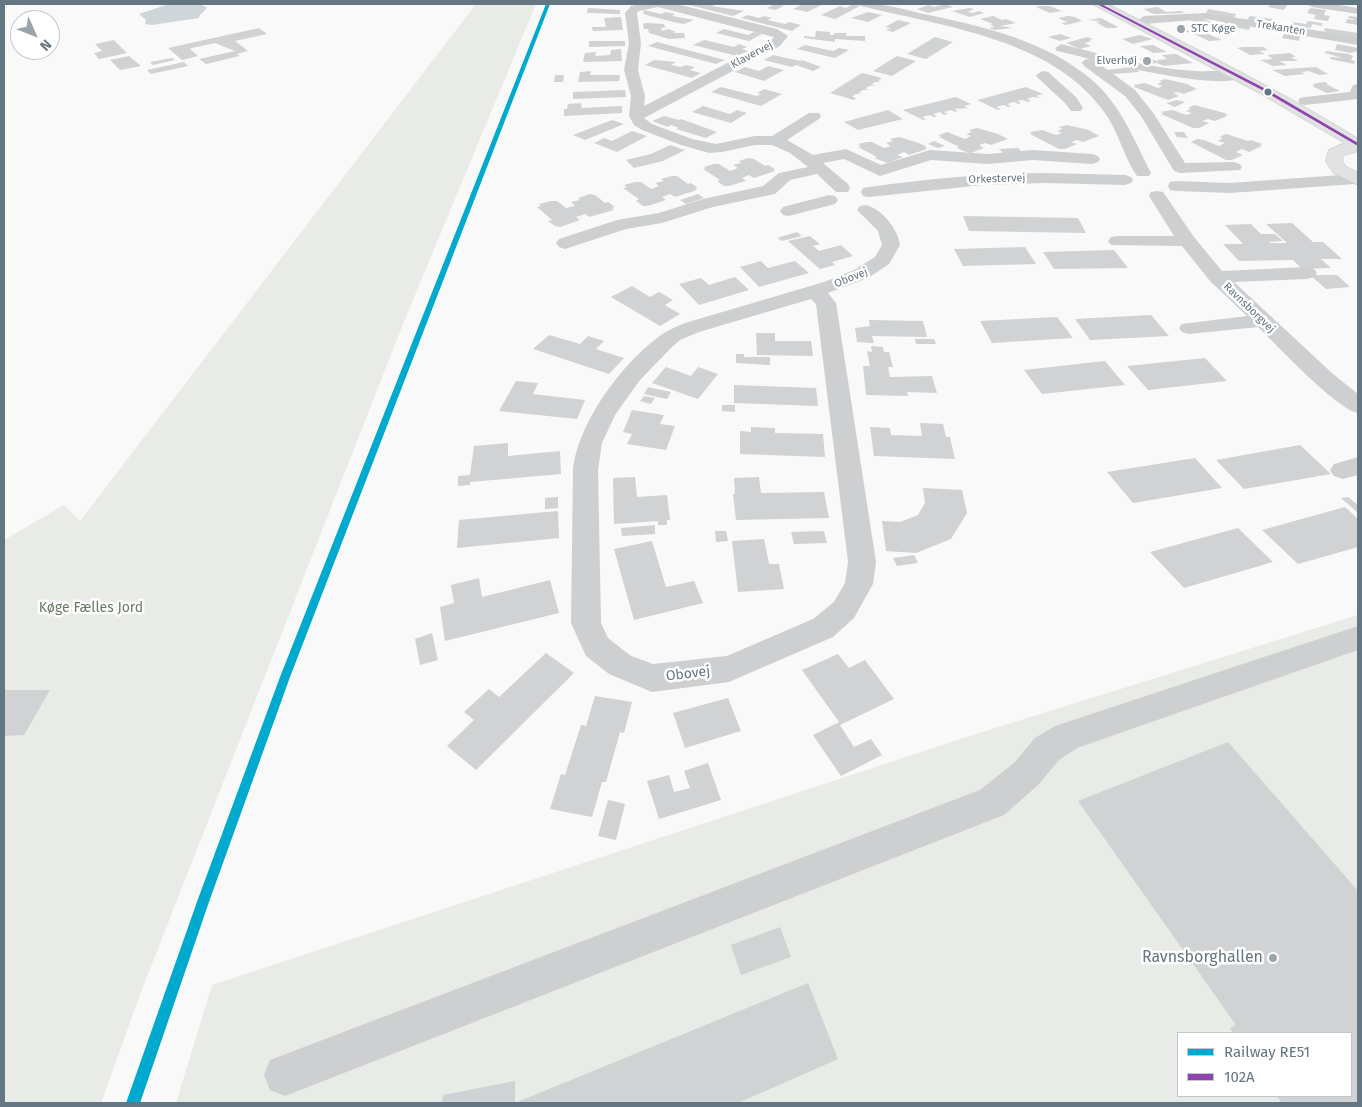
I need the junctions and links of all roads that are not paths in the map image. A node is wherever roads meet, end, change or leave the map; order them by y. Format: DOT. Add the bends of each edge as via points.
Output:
graph roads {
  1 [pos="654,4"];
  2 [pos="662,4"];
  3 [pos="865,4"];
  4 [pos="1098,4"];
  5 [pos="1113,4"];
  6 [pos="1312,4"];
  7 [pos="1358,11"];
  8 [pos="1144,20"];
  9 [pos="966,27"];
  10 [pos="932,28"];
  11 [pos="951,34"];
  12 [pos="1358,41"];
  13 [pos="1061,48"];
  14 [pos="997,49"];
  15 [pos="1093,59"];
  16 [pos="1055,62"];
  17 [pos="1043,75"];
  18 [pos="1238,75"];
  19 [pos="1358,88"];
  20 [pos="1061,91"];
  21 [pos="1094,91"];
  22 [pos="1305,101"];
  23 [pos="1076,108"];
  24 [pos="636,116"];
  25 [pos="814,116"];
  26 [pos="1120,130"];
  27 [pos="1358,131"];
  28 [pos="1158,132"];
  29 [pos="775,141"];
  30 [pos="1358,145"];
  31 [pos="1092,159"];
  32 [pos="814,165"];
  33 [pos="1234,167"];
  34 [pos="1143,173"];
  35 [pos="1356,179"];
  36 [pos="1176,186"];
  37 [pos="842,188"];
  38 [pos="1138,189"];
  39 [pos="853,204"];
  40 [pos="793,214"];
  41 [pos="1117,241"];
  42 [pos="1187,241"];
  43 [pos="564,243"];
  44 [pos="1307,273"];
  45 [pos="1217,277"];
  46 [pos="814,292"];
  47 [pos="1261,321"];
  48 [pos="1189,328"];
  49 [pos="1358,406"];
  50 [pos="1358,638"];
  51 [pos="285,1075"];
  1 -- 24 [label="street" via="635,8 631,13 636,43 631,70 638,96"];
  2 -- 24 [label="street, Klavervej" via="782,36 776,43"];
  3 -- 9 [label="street"];
  4 -- 18 [label="main road"];
  5 -- 8 [label="main road"];
  6 -- 7 [label="street"];
  8 -- 12 [label="street, Trekanten" via="1206,16"];
  8 -- 22 [label="main road"];
  9 -- 11 [label="street"];
  9 -- 16 [label="street" via="1011,42"];
  10 -- 11 [label="street"];
  11 -- 14 [label="street"];
  13 -- 15 [label="street"];
  15 -- 16 [label="street"];
  15 -- 18 [label="street" via="1173,73"];
  15 -- 28 [label="street" via="1130,93"];
  16 -- 21 [label="street"];
  17 -- 20 [label="street"];
  18 -- 30 [label="main road" via="1317,118"];
  19 -- 22 [label="street" via="1356,94"];
  20 -- 21 [label="street"];
  20 -- 23 [label="street"];
  21 -- 26 [label="street" via="1108,106"];
  22 -- 27 [label="main road"];
  24 -- 29 [label="street" via="647,127 708,148"];
  25 -- 29 [label="street"];
  26 -- 28 [label="street"];
  26 -- 34 [label="street"];
  28 -- 33 [label="street" via="1180,168"];
  29 -- 32 [label="street" via="794,148"];
  30 -- 35 [label="main road" via="1335,153 1334,161 1340,170"];
  31 -- 32 [label="street" via="1033,155 988,159 930,155 880,171 846,154"];
  32 -- 37 [label="street"];
  32 -- 43 [label="street" via="785,176 769,190 709,203 662,218 624,224"];
  34 -- 36 [label="street" via="1165,178"];
  34 -- 38 [label="street" via="1130,175"];
  35 -- 36 [label="street" via="1230,188"];
  36 -- 38 [label="street" via="1173,194"];
  37 -- 39 [label="street" via="855,188"];
  37 -- 39 [label="street" via="829,194"];
  38 -- 39 [label="street, Orkestervej" via="1048,183 1000,184 909,193"];
  38 -- 42 [label="street, Ravnsborgvej"];
  39 -- 40 [label="street, Orkestervej"];
  39 -- 46 [label="street, Obovej" via="882,225 889,234 891,247 876,268"];
  41 -- 42 [label="street"];
  42 -- 45 [label="street, Ravnsborgvej"];
  44 -- 45 [label="street"];
  45 -- 47 [label="street, Ravnsborgvej"];
  46 -- 46 [label="street, Obovej" via="694,326 673,336 616,396 599,422 586,456 586,623 597,647 620,665 652,678 729,669 823,628 844,610 859,584 862,562 826,303"];
  47 -- 48 [label="street"];
  47 -- 49 [label="street, Ravnsborgvej"];
  50 -- 51 [label="street" via="1066,737 1047,749 1026,774 992,803"];
}
